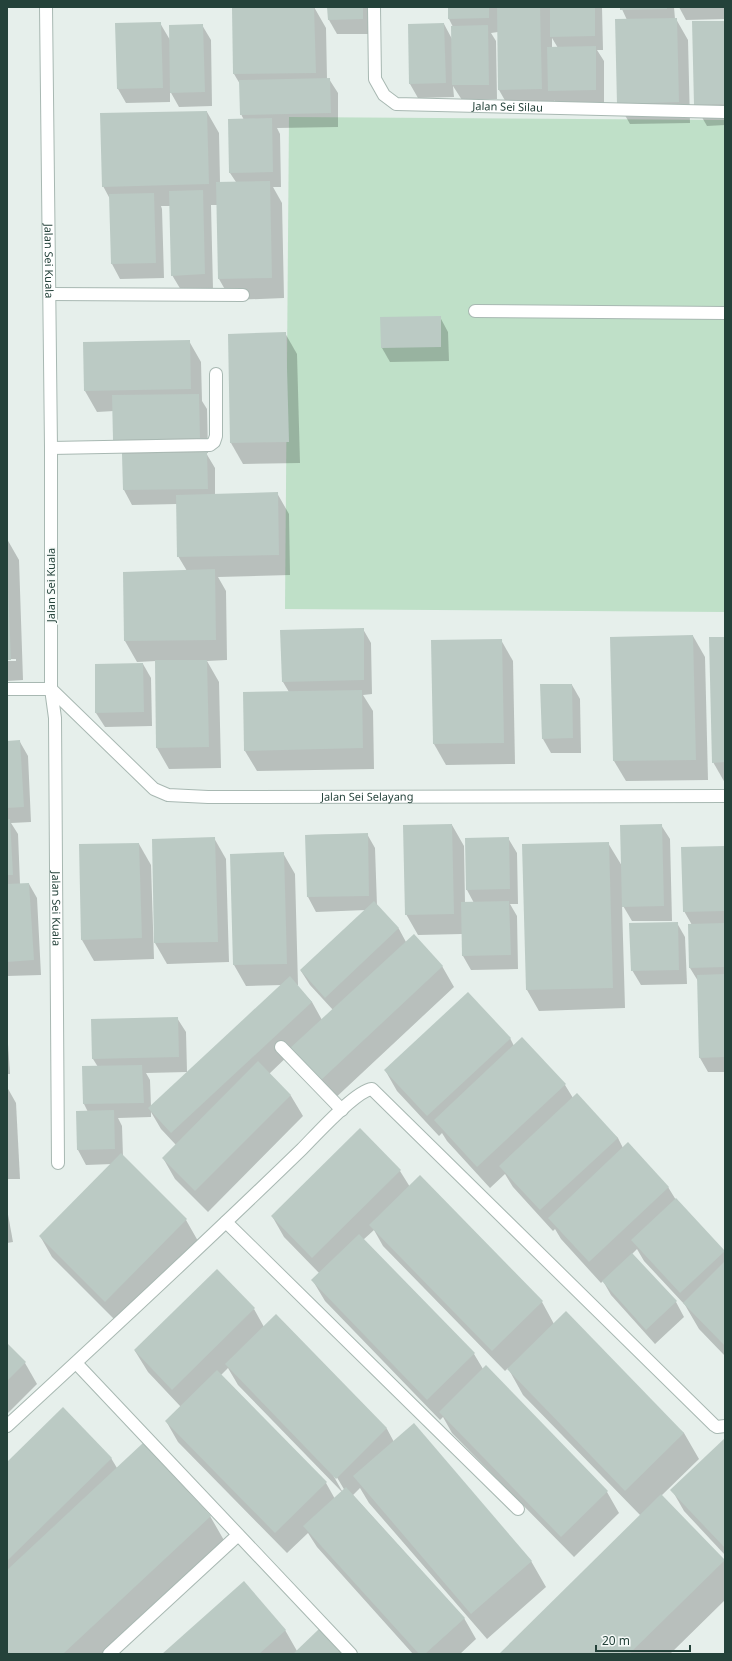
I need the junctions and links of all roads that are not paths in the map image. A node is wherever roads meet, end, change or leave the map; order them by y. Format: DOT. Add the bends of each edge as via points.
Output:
graph roads {
  1 [pos="46,7"];
  2 [pos="374,7"];
  3 [pos="725,112"];
  4 [pos="50,294"];
  5 [pos="243,295"];
  6 [pos="475,311"];
  7 [pos="725,313"];
  8 [pos="216,374"];
  9 [pos="51,448"];
  10 [pos="7,689"];
  11 [pos="51,689"];
  12 [pos="725,796"];
  13 [pos="281,1047"];
  14 [pos="342,1110"];
  15 [pos="58,1163"];
  16 [pos="226,1222"];
  17 [pos="76,1363"];
  18 [pos="7,1426"];
  19 [pos="725,1426"];
  20 [pos="518,1509"];
  21 [pos="237,1536"];
  22 [pos="109,1654"];
  23 [pos="351,1654"];
  1 -- 4 [label="street, Jalan Sei Kuala"];
  2 -- 3 [label="street, Jalan Sei Silau" via="375,79 384,95 396,104"];
  4 -- 5 [label="street"];
  4 -- 9 [label="street, Jalan Sei Kuala"];
  6 -- 7 [label="street"];
  8 -- 9 [label="street" via="216,436 210,445"];
  9 -- 11 [label="street, Jalan Sei Kuala"];
  10 -- 11 [label="street"];
  11 -- 12 [label="street, Jalan Sei Selayang" via="154,789 168,795"];
  11 -- 15 [label="street, Jalan Sei Kuala" via="55,718"];
  13 -- 14 [label="street"];
  14 -- 16 [label="street"];
  14 -- 19 [label="street" via="366,1090 378,1093 714,1425"];
  16 -- 17 [label="street"];
  16 -- 20 [label="street"];
  17 -- 18 [label="street"];
  17 -- 21 [label="street"];
  21 -- 22 [label="street"];
  21 -- 23 [label="street"];
}
